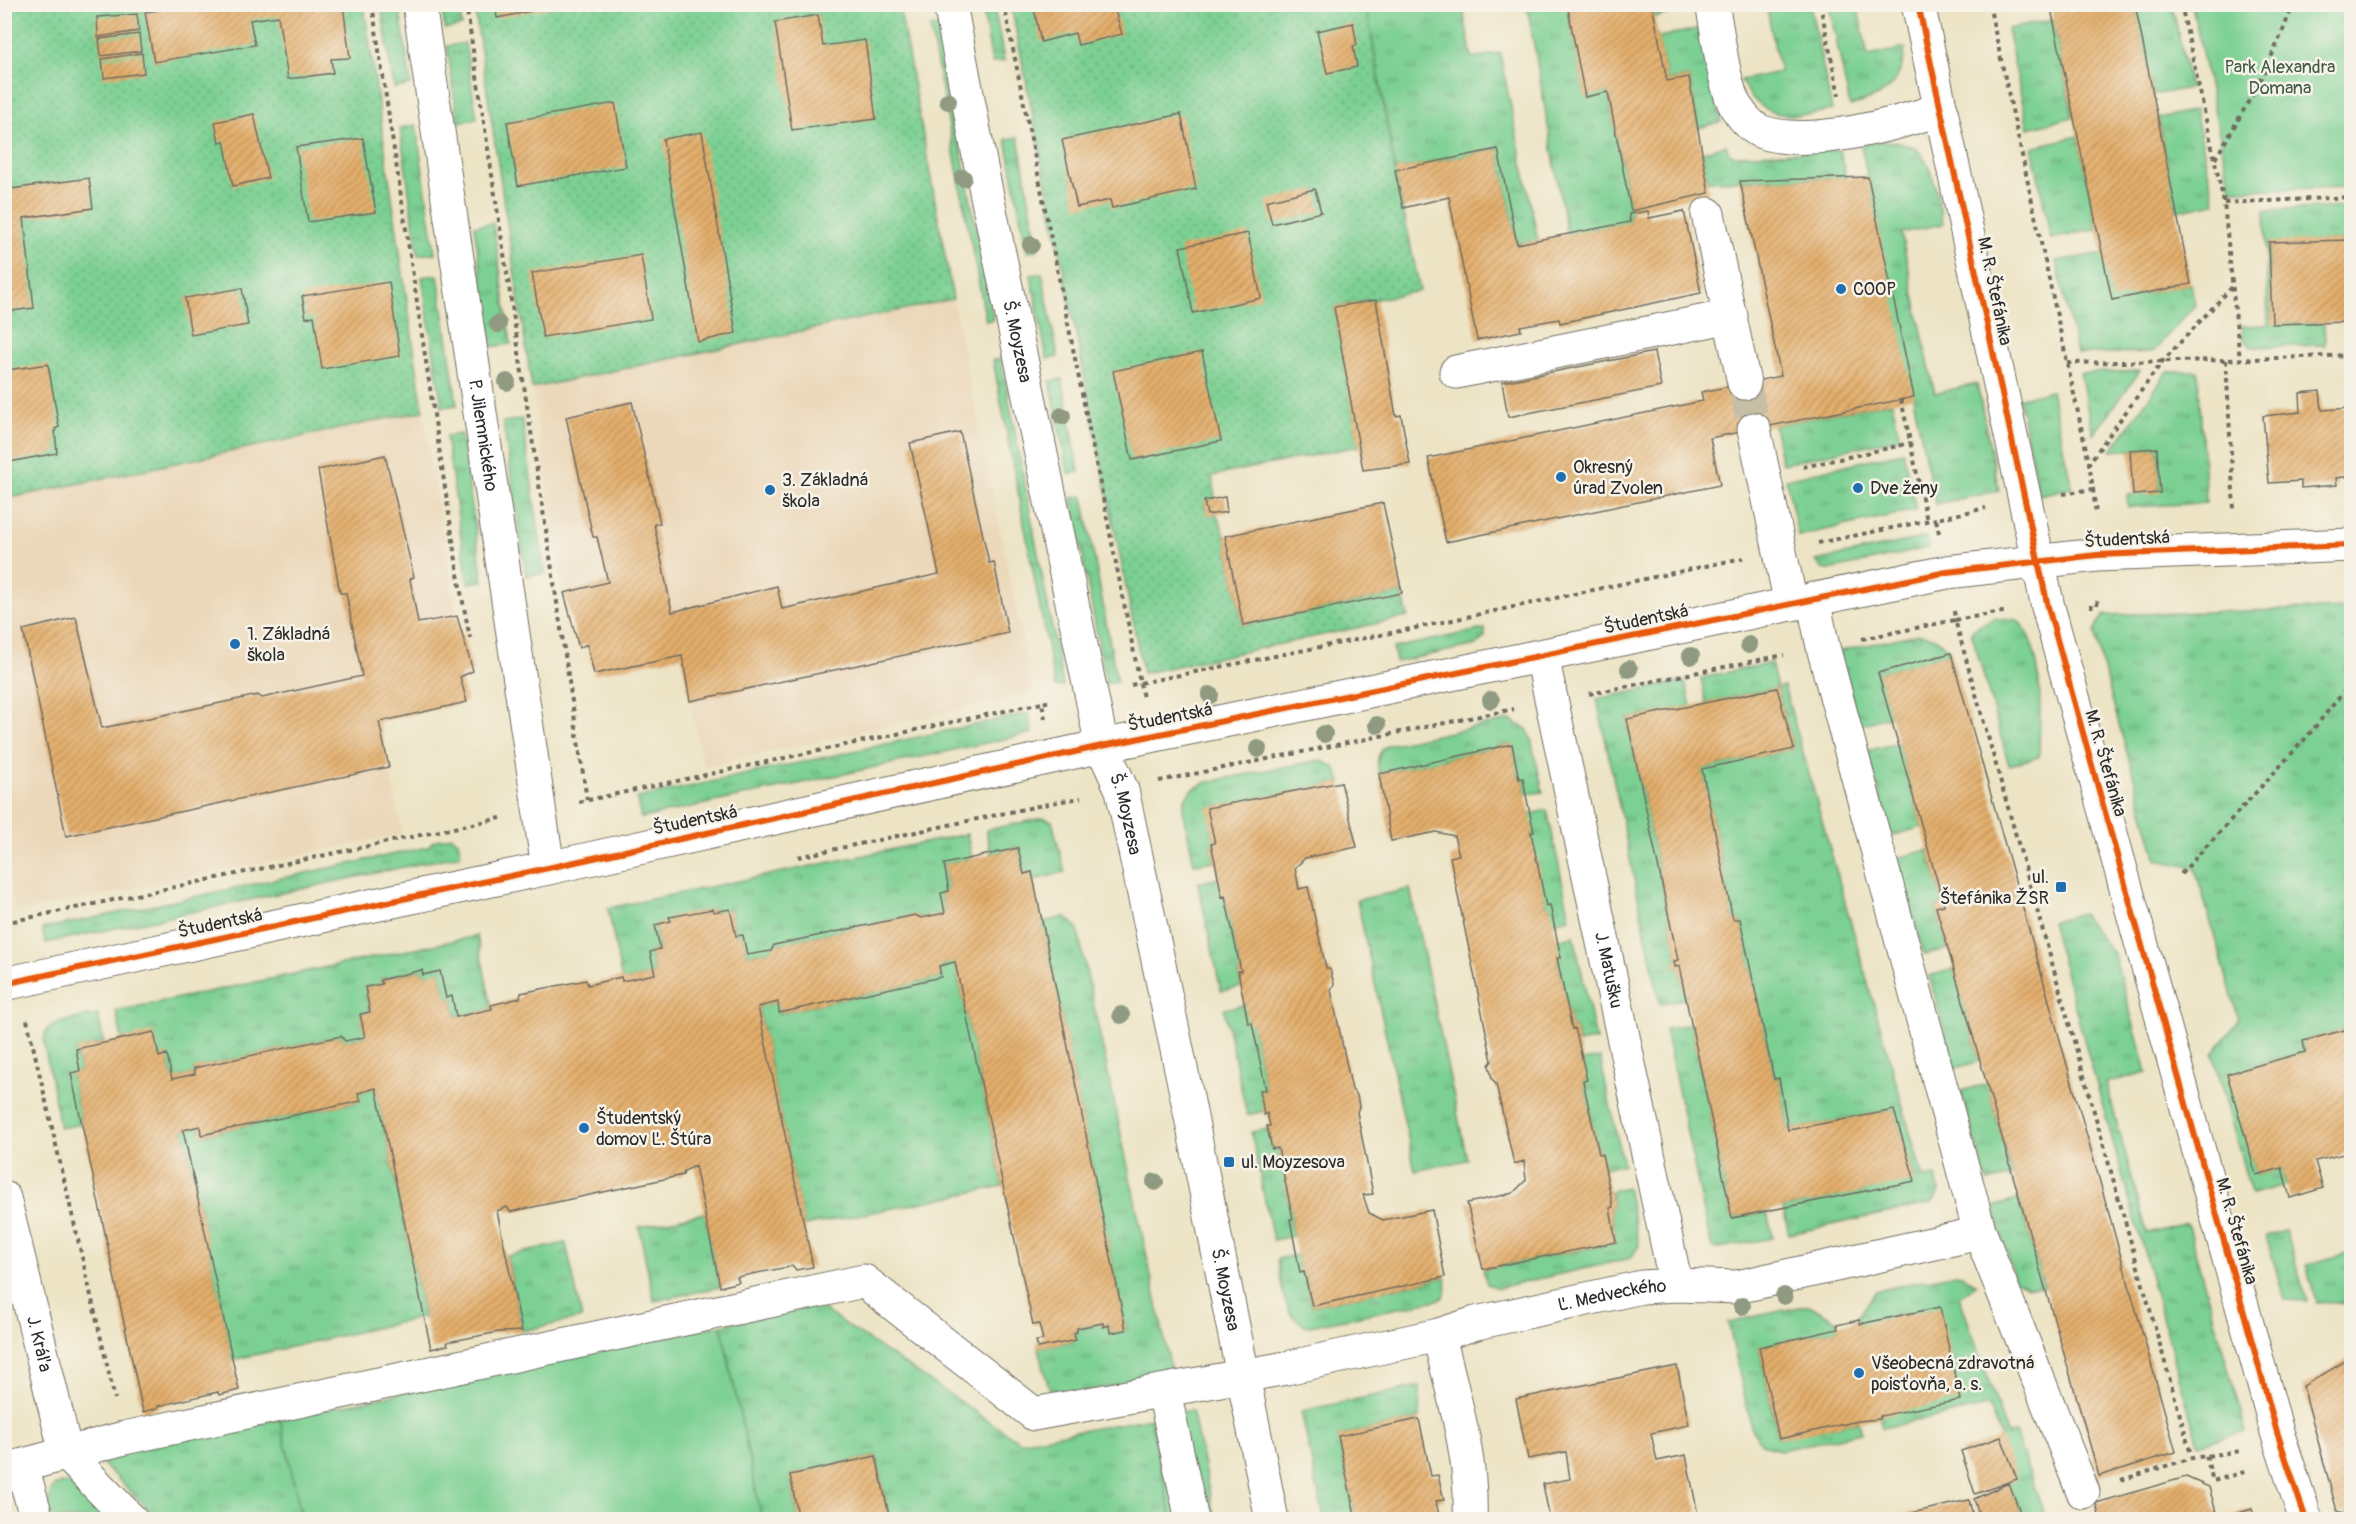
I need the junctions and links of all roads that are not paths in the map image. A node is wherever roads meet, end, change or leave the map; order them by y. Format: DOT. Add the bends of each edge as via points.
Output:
graph roads {
  1 [pos="419,4"];
  2 [pos="950,4"];
  3 [pos="1712,4"];
  4 [pos="1918,4"];
  5 [pos="1941,109"];
  6 [pos="1708,214"];
  7 [pos="1731,316"];
  8 [pos="1456,372"];
  9 [pos="1744,383"];
  10 [pos="1754,429"];
  11 [pos="2352,545"];
  12 [pos="2037,560"];
  13 [pos="1802,601"];
  14 [pos="1542,656"];
  15 [pos="1102,746"];
  16 [pos="549,868"];
  17 [pos="4,984"];
  18 [pos="4,1198"];
  19 [pos="1980,1233"];
  20 [pos="1676,1285"];
  21 [pos="1439,1335"];
  22 [pos="1244,1376"];
  23 [pos="1164,1392"];
  24 [pos="66,1453"];
  25 [pos="2083,1492"];
  26 [pos="37,1520"];
  27 [pos="131,1520"];
  28 [pos="1191,1520"];
  29 [pos="1272,1520"];
  30 [pos="1470,1520"];
  31 [pos="2306,1520"];
  1 -- 16 [label="street, P. Jilemnického"];
  2 -- 15 [label="street, Š. Moyzesa"];
  3 -- 5 [label="street" via="1729,91 1744,119 1760,131 1798,136 1846,133"];
  4 -- 5 [label="street, M. R. Štefánika"];
  5 -- 12 [label="street, M. R. Štefánika"];
  6 -- 7 [label="street"];
  7 -- 8 [label="street"];
  7 -- 9 [label="street"];
  10 -- 13 [label="street" via="1779,551"];
  11 -- 12 [label="street, Študentská"];
  12 -- 13 [label="street, Študentská" via="1947,572"];
  12 -- 31 [label="street, M. R. Štefánika" via="2271,1409"];
  13 -- 14 [label="street, Študentská"];
  13 -- 19 [label="street" via="1823,647"];
  14 -- 15 [label="street, Študentská"];
  14 -- 20 [label="street, J. Matušku"];
  15 -- 16 [label="street, Študentská"];
  15 -- 22 [label="street, Š. Moyzesa" via="1122,790"];
  16 -- 17 [label="street, Študentská"];
  18 -- 24 [label="street, J. Kráľa"];
  19 -- 20 [label="street, Ľ. Medveckého" via="1737,1287"];
  19 -- 25 [label="street"];
  20 -- 21 [label="street, Ľ. Medveckého" via="1642,1287 1476,1323"];
  21 -- 22 [label="street, Ľ. Medveckého"];
  21 -- 30 [label="street" via="1468,1465"];
  22 -- 23 [label="street, Ľ. Medveckého"];
  22 -- 29 [label="street, Š. Moyzesa"];
  23 -- 24 [label="street, Ľ. Medveckého" via="1034,1414 864,1281"];
  23 -- 28 [label="street"];
  24 -- 26 [label="street" via="15,1467"];
  24 -- 27 [label="street"];
}
